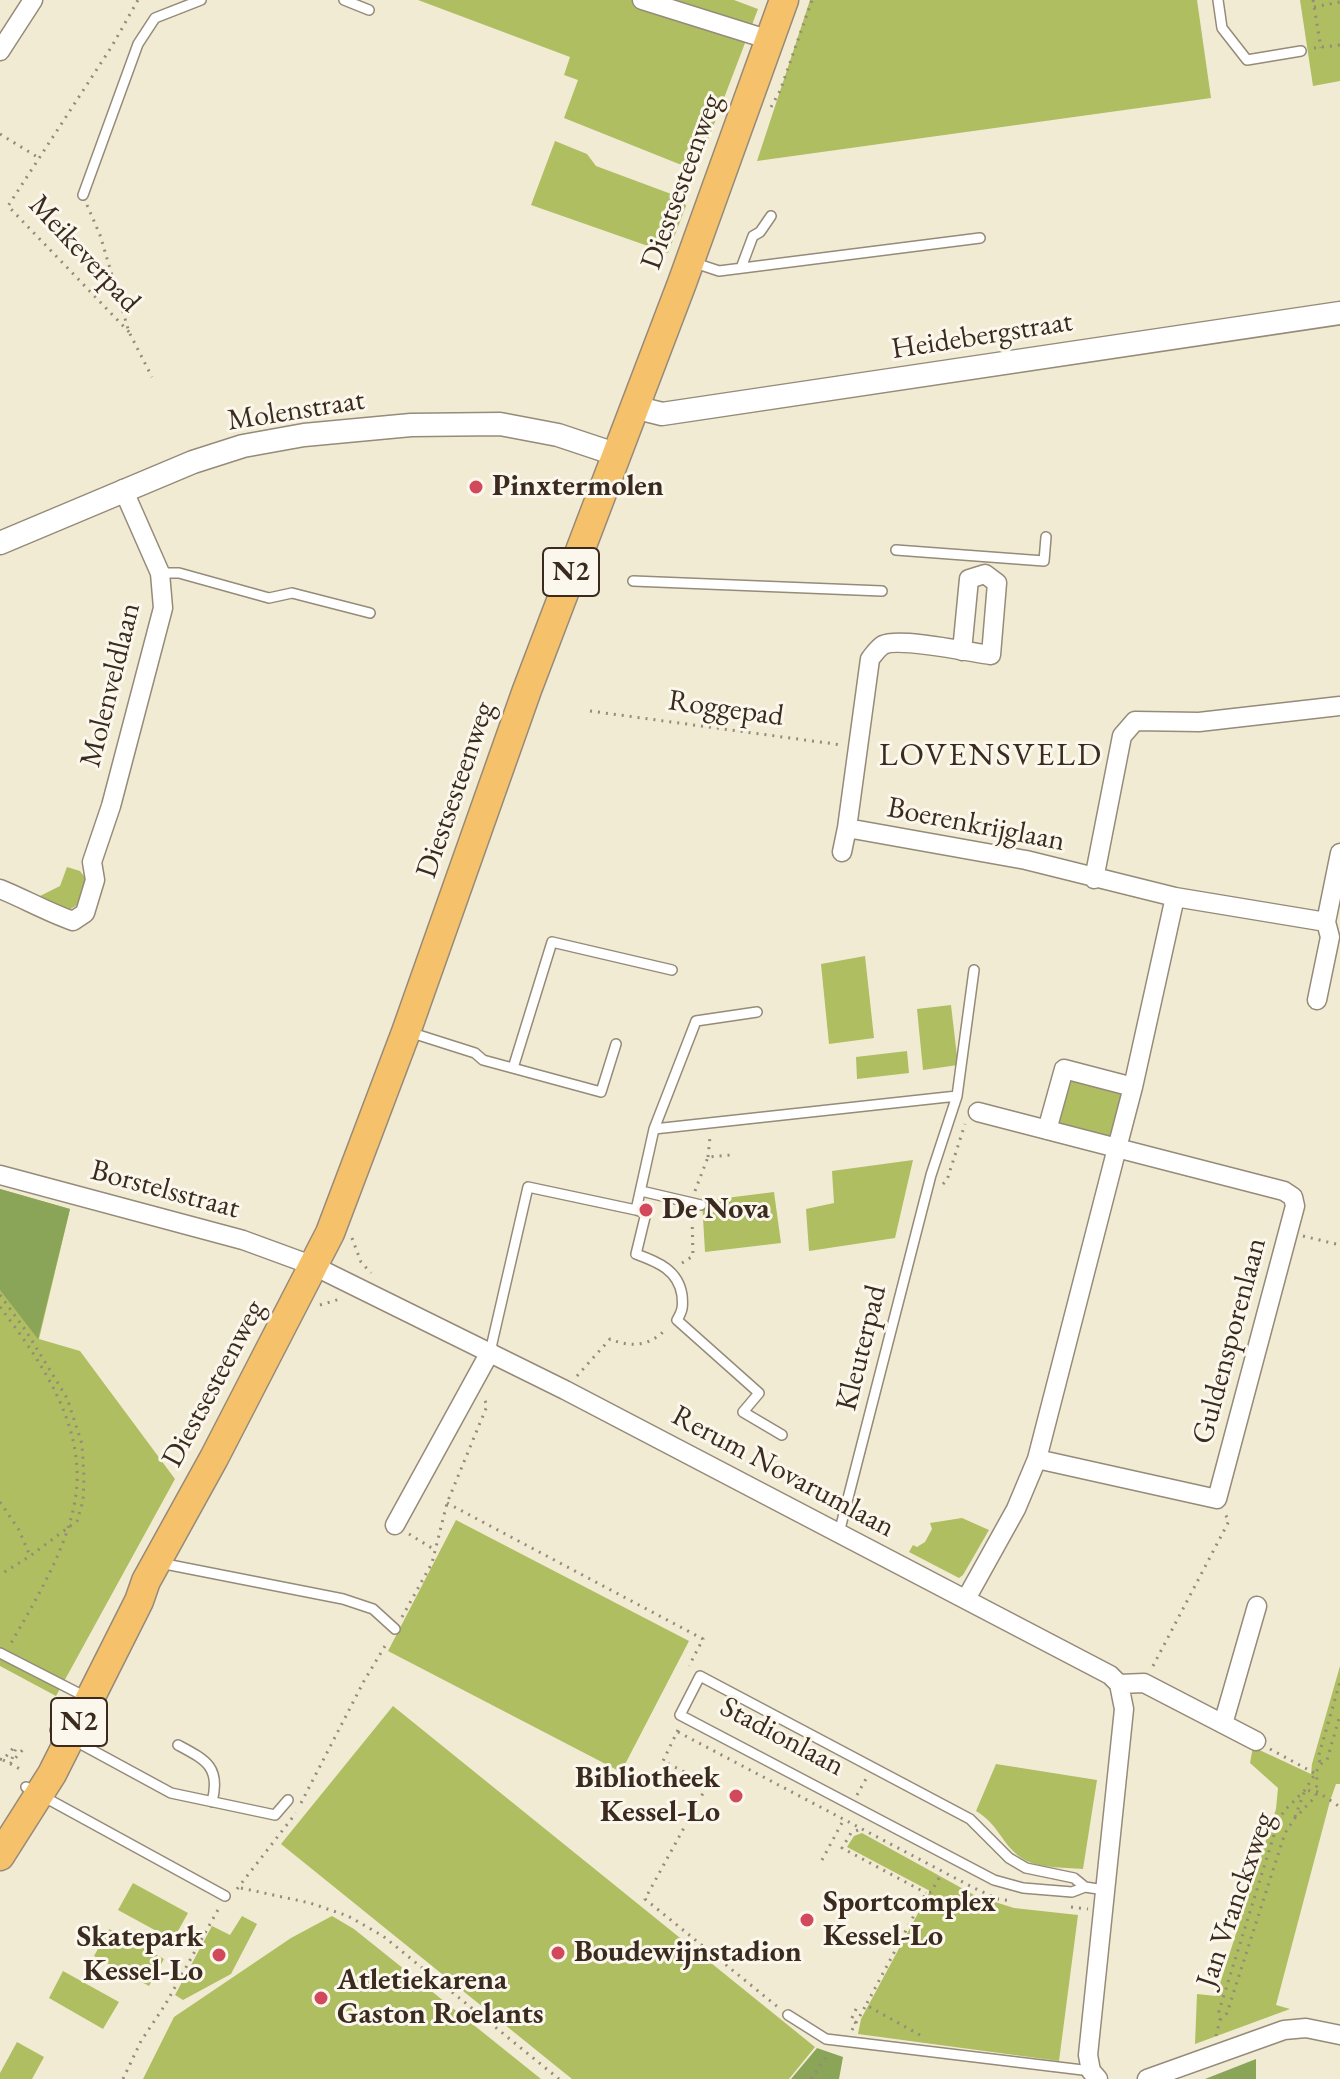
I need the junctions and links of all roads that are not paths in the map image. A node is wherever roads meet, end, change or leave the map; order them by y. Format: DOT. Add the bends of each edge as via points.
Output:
graph roads {
  1 [pos="33,0"];
  2 [pos="201,0"];
  3 [pos="344,0"];
  4 [pos="642,0"];
  5 [pos="784,0"];
  6 [pos="1218,0"];
  7 [pos="369,10"];
  8 [pos="770,40"];
  9 [pos="0,51"];
  10 [pos="1301,51"];
  11 [pos="83,195"];
  12 [pos="771,216"];
  13 [pos="980,238"];
  14 [pos="689,261"];
  15 [pos="741,268"];
  16 [pos="1340,313"];
  17 [pos="634,407"];
  18 [pos="615,454"];
  19 [pos="123,489"];
  20 [pos="1046,537"];
  21 [pos="0,543"];
  22 [pos="896,550"];
  23 [pos="985,566"];
  24 [pos="160,573"];
  25 [pos="633,581"];
  26 [pos="882,591"];
  27 [pos="370,613"];
  28 [pos="962,651"];
  29 [pos="1340,706"];
  30 [pos="847,828"];
  31 [pos="842,852"];
  32 [pos="1340,853"];
  33 [pos="1094,879"];
  34 [pos="0,889"];
  35 [pos="1175,897"];
  36 [pos="1326,922"];
  37 [pos="672,970"];
  38 [pos="974,970"];
  39 [pos="1317,1000"];
  40 [pos="757,1012"];
  41 [pos="406,1032"];
  42 [pos="616,1044"];
  43 [pos="513,1068"];
  44 [pos="1133,1087"];
  45 [pos="957,1096"];
  46 [pos="978,1112"];
  47 [pos="654,1129"];
  48 [pos="1047,1130"];
  49 [pos="1117,1148"];
  50 [pos="0,1175"];
  51 [pos="641,1191"];
  52 [pos="701,1205"];
  53 [pos="636,1210"];
  54 [pos="314,1266"];
  55 [pos="490,1352"];
  56 [pos="782,1435"];
  57 [pos="1037,1459"];
  58 [pos="395,1525"];
  59 [pos="839,1533"];
  60 [pos="151,1572"];
  61 [pos="966,1599"];
  62 [pos="1257,1606"];
  63 [pos="395,1629"];
  64 [pos="2,1654"];
  65 [pos="1119,1684"];
  66 [pos="83,1696"];
  67 [pos="1223,1724"];
  68 [pos="63,1735"];
  69 [pos="1256,1741"];
  70 [pos="178,1745"];
  71 [pos="29,1784"];
  72 [pos="288,1800"];
  73 [pos="212,1802"];
  74 [pos="0,1847"];
  75 [pos="0,1856"];
  76 [pos="1085,1887"];
  77 [pos="1105,1890"];
  78 [pos="225,1896"];
  79 [pos="788,2015"];
  80 [pos="1340,2035"];
  81 [pos="1095,2075"];
  82 [pos="1147,2079"];
  1 -- 9 [label="street"];
  2 -- 11 [label="lane" via="155,18 138,44"];
  3 -- 7 [label="lane"];
  4 -- 8 [label="street"];
  5 -- 8 [label="main road, Diestsesteenweg / N2"];
  6 -- 10 [label="lane" via="1222,28 1247,60"];
  8 -- 14 [label="main road, Diestsesteenweg / N2"];
  12 -- 15 [label="lane" via="753,236"];
  13 -- 15 [label="lane"];
  14 -- 15 [label="lane" via="719,271"];
  14 -- 17 [label="main road, Diestsesteenweg / N2"];
  16 -- 17 [label="street, Heidebergstraat" via="662,414"];
  17 -- 18 [label="main road, Diestsesteenweg / N2"];
  18 -- 19 [label="street, Molenstraat" via="527,427 411,425 243,446"];
  18 -- 41 [label="main road, Diestsesteenweg / N2"];
  19 -- 21 [label="street, Molenstraat"];
  19 -- 24 [label="street, Molenveldlaan"];
  20 -- 23 [label="lane" via="1044,561"];
  22 -- 23 [label="lane"];
  23 -- 28 [label="street" via="969,579"];
  23 -- 28 [label="street, Boerenkrijglaan" via="997,583 991,655"];
  24 -- 27 [label="lane" via="179,573 269,598 292,593"];
  24 -- 34 [label="street, Molenveldlaan" via="163,608 92,862 95,880 85,913 73,921"];
  25 -- 26 [label="lane"];
  28 -- 30 [label="street, Boerenkrijglaan" via="895,642 881,646 870,659"];
  29 -- 33 [label="street, Boerenkrijglaan" via="1199,722 1135,721 1122,736"];
  30 -- 31 [label="street, Boerenkrijglaan"];
  30 -- 33 [label="street, Boerenkrijglaan" via="1026,860"];
  32 -- 36 [label="street"];
  33 -- 35 [label="street, Boerenkrijglaan"];
  35 -- 36 [label="street, Boerenkrijglaan"];
  35 -- 44 [label="street"];
  36 -- 39 [label="street" via="1330,937"];
  37 -- 43 [label="lane" via="552,942"];
  38 -- 45 [label="lane, Kleuterpad"];
  40 -- 47 [label="lane" via="696,1021"];
  41 -- 43 [label="lane"];
  41 -- 54 [label="main road, Diestsesteenweg / N2"];
  42 -- 43 [label="lane" via="601,1092"];
  44 -- 48 [label="street" via="1064,1069"];
  44 -- 49 [label="street"];
  45 -- 47 [label="lane"];
  45 -- 59 [label="lane, Kleuterpad" via="931,1175"];
  46 -- 48 [label="street, Guldensporenlaan"];
  47 -- 51 [label="lane"];
  48 -- 49 [label="street, Guldensporenlaan"];
  49 -- 57 [label="street"];
  49 -- 57 [label="street, Guldensporenlaan" via="1284,1191 1295,1206 1217,1499"];
  50 -- 54 [label="street, Borstelsstraat" via="243,1240"];
  51 -- 52 [label="lane"];
  51 -- 53 [label="lane"];
  53 -- 55 [label="lane" via="528,1187"];
  53 -- 56 [label="lane" via="646,1213 636,1254 671,1271 680,1285 683,1310 677,1320 759,1393 743,1412"];
  54 -- 55 [label="street, Rerum Novarumlaan"];
  54 -- 60 [label="main road, Diestsesteenweg / N2"];
  55 -- 58 [label="street"];
  55 -- 59 [label="street, Rerum Novarumlaan"];
  57 -- 61 [label="street"];
  59 -- 61 [label="street, Rerum Novarumlaan"];
  60 -- 63 [label="lane" via="343,1599 373,1609"];
  60 -- 66 [label="main road, Diestsesteenweg / N2" via="132,1598"];
  61 -- 65 [label="street, Rerum Novarumlaan"];
  62 -- 67 [label="street"];
  64 -- 66 [label="lane"];
  65 -- 67 [label="street" via="1144,1683"];
  65 -- 77 [label="street" via="1124,1709"];
  66 -- 68 [label="main road, Diestsesteenweg / N2"];
  67 -- 69 [label="street"];
  68 -- 71 [label="main road, Diestsesteenweg / N2"];
  68 -- 73 [label="lane" via="171,1793"];
  70 -- 73 [label="lane" via="213,1769"];
  71 -- 74 [label="main road, Diestsesteenweg / N2"];
  71 -- 75 [label="main road, Diestsesteenweg / N2"];
  71 -- 78 [label="lane"];
  72 -- 73 [label="lane" via="275,1815"];
  76 -- 76 [label="lane, Stadionlaan" via="1074,1878 1026,1868 970,1819 700,1676 680,1715 994,1880 1072,1892"];
  76 -- 77 [label="lane, Stadionlaan"];
  77 -- 81 [label="street" via="1088,2055"];
  79 -- 81 [label="lane" via="826,2039"];
  80 -- 82 [label="street" via="1284,2030"];
}
